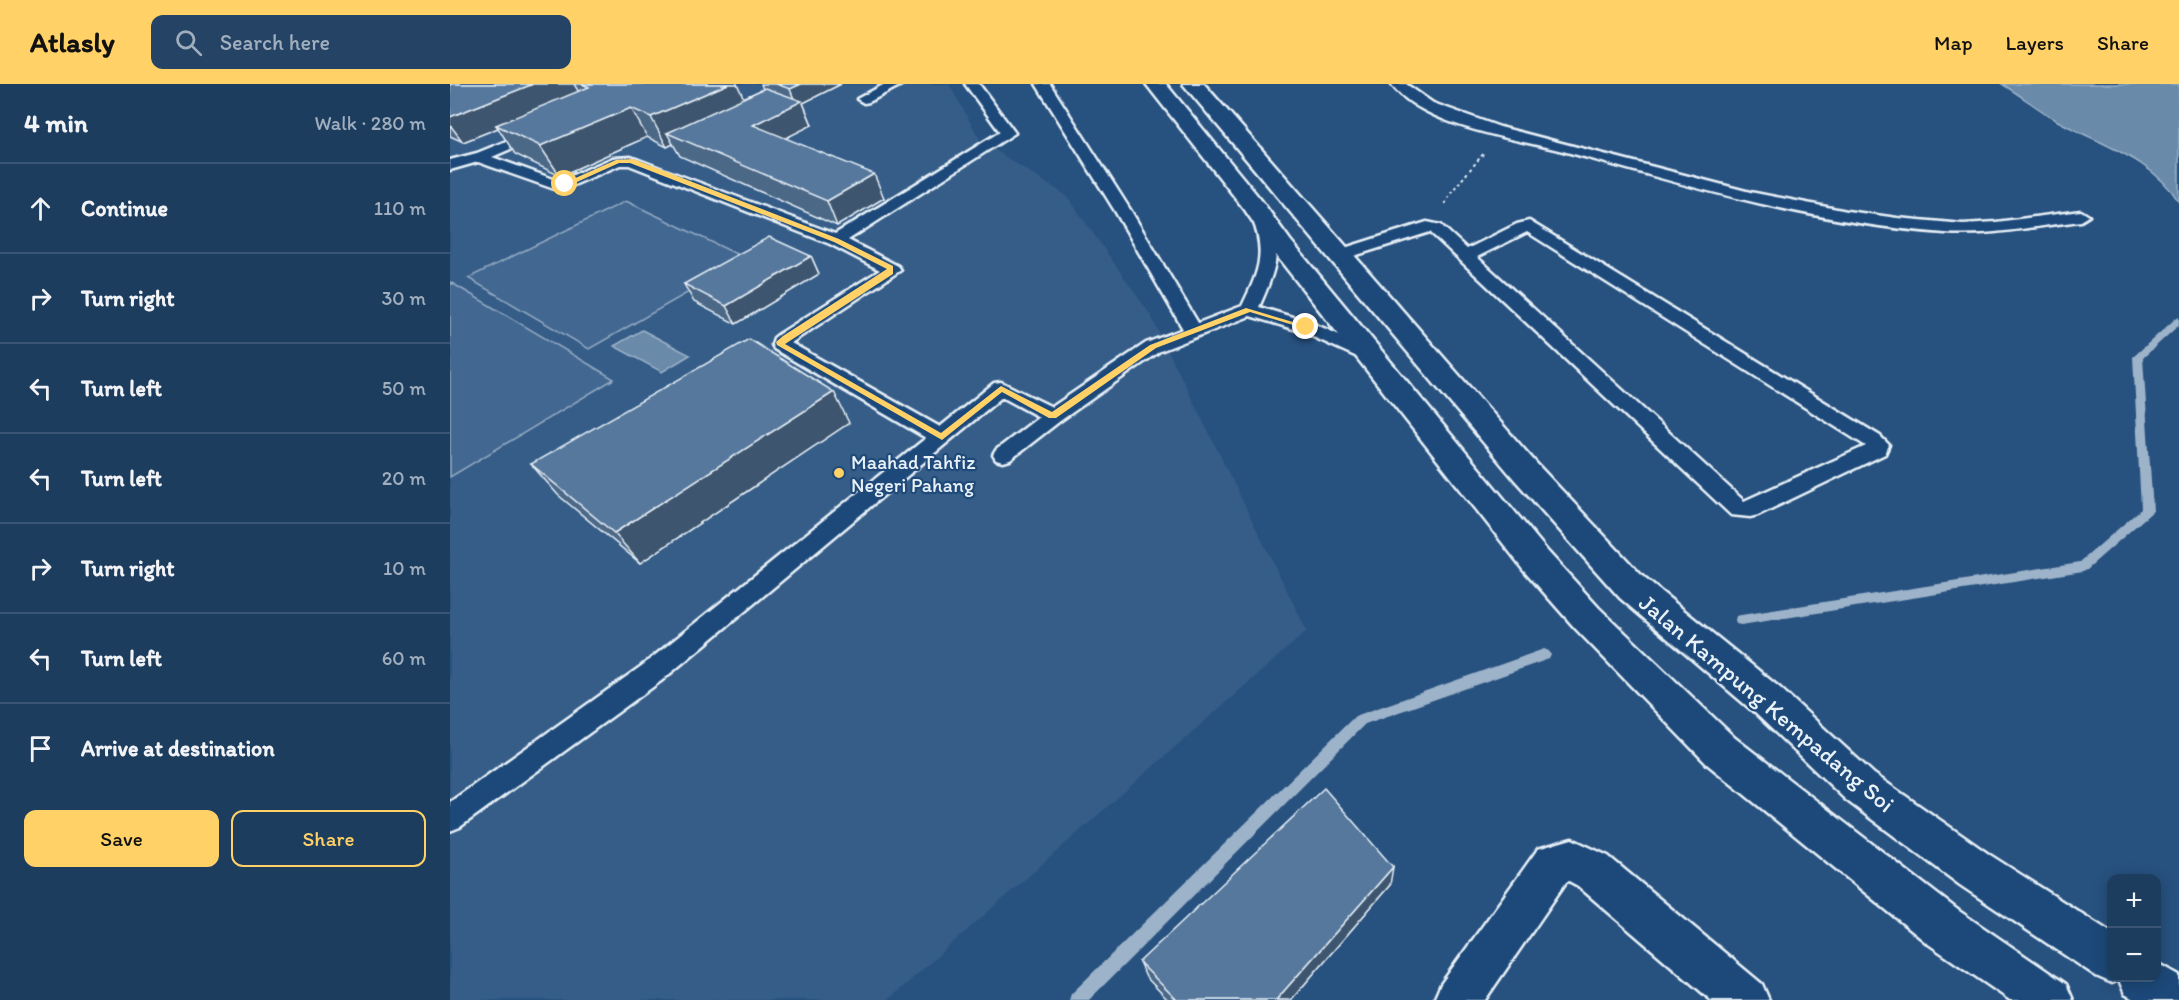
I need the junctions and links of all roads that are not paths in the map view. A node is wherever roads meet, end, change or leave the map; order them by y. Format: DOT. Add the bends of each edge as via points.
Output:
graph roads {
  1 [pos="896,84"];
  2 [pos="972,84"];
  3 [pos="1043,84"];
  4 [pos="1156,84"];
  5 [pos="1193,84"];
  6 [pos="1398,84"];
  7 [pos="864,99"];
  8 [pos="550,127"];
  9 [pos="482,156"];
  10 [pos="450,165"];
  11 [pos="1253,205"];
  12 [pos="2081,216"];
  13 [pos="836,240"];
  14 [pos="1341,255"];
  15 [pos="1466,256"];
  16 [pos="1249,310"];
  17 [pos="1193,330"];
  18 [pos="1371,356"];
  19 [pos="1053,416"];
  20 [pos="942,437"];
  21 [pos="1003,455"];
  22 [pos="450,818"];
  23 [pos="2107,957"];
  24 [pos="2148,982"];
  25 [pos="1457,1000"];
  26 [pos="1746,1000"];
  27 [pos="2050,1000"];
  28 [pos="2178,1000"];
  1 -- 7 [label="lane"];
  2 -- 13 [label="lane" via="1008,133"];
  3 -- 17 [label="lane"];
  4 -- 11 [label="main road"];
  5 -- 14 [label="main road, Jalan Kampung Kempadang Soi"];
  6 -- 12 [label="lane" via="1405,93 1435,110 1670,176 1822,211 1949,228"];
  8 -- 9 [label="lane"];
  9 -- 10 [label="lane"];
  9 -- 13 [label="lane" via="560,186 618,161 631,161"];
  11 -- 16 [label="lane" via="1269,235 1270,256"];
  11 -- 18 [label="main road"];
  13 -- 20 [label="lane" via="892,270 780,342 781,345"];
  14 -- 15 [label="lane" via="1436,228"];
  14 -- 23 [label="main road, Jalan Kampung Kempadang Soi" via="1525,471 1632,588 1767,700 1860,788"];
  15 -- 15 [label="lane" via="1739,509 1750,509 1878,450 1879,445 1873,441 1529,226"];
  16 -- 17 [label="lane"];
  16 -- 18 [label="lane" via="1306,327"];
  17 -- 19 [label="lane" via="1153,347"];
  18 -- 27 [label="main road" via="1536,561 1587,618 1722,751 1943,927"];
  19 -- 20 [label="lane" via="1001,388"];
  19 -- 21 [label="lane"];
  20 -- 22 [label="lane" via="652,673"];
  24 -- 28 [label="main road"];
  25 -- 26 [label="main road" via="1552,864 1572,860 1593,872"];
}
